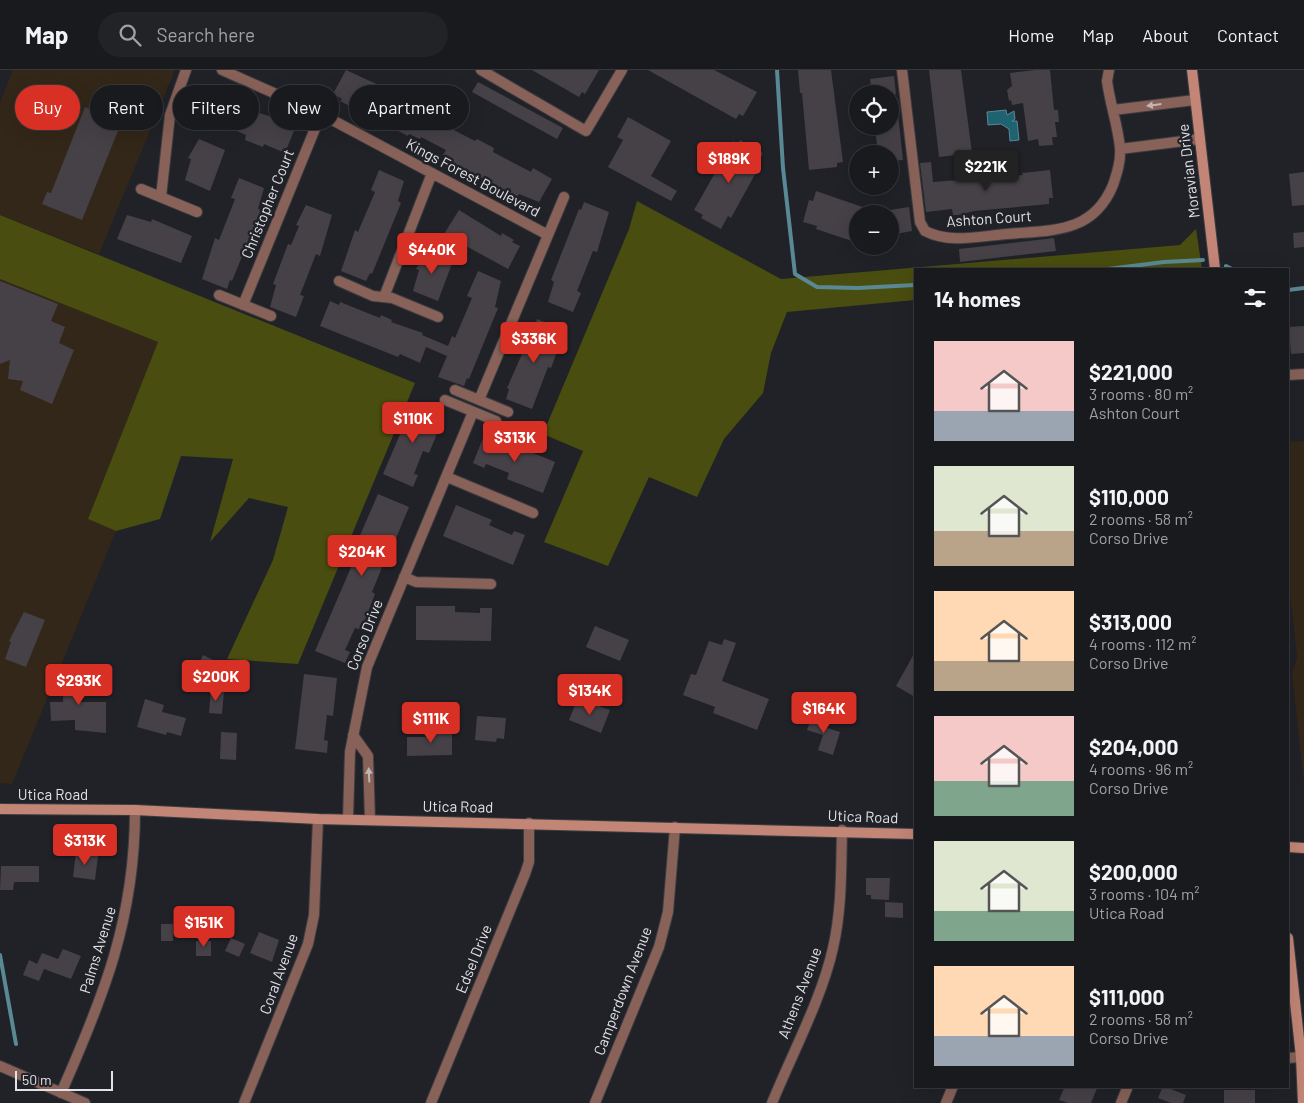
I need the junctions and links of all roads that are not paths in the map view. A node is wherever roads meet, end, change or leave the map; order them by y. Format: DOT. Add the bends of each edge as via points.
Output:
graph roads {
  1 [pos="186,70"];
  2 [pos="222,70"];
  3 [pos="480,70"];
  4 [pos="622,70"];
  5 [pos="902,70"];
  6 [pos="1109,70"];
  7 [pos="1192,70"];
  8 [pos="269,91"];
  9 [pos="1195,100"];
  10 [pos="1113,110"];
  11 [pos="339,124"];
  12 [pos="314,130"];
  13 [pos="1200,139"];
  14 [pos="1120,149"];
  15 [pos="432,173"];
  16 [pos="141,189"];
  17 [pos="161,197"];
  18 [pos="564,197"];
  19 [pos="198,212"];
  20 [pos="548,235"];
  21 [pos="1216,268"];
  22 [pos="339,281"];
  23 [pos="219,295"];
  24 [pos="384,297"];
  25 [pos="243,305"];
  26 [pos="271,316"];
  27 [pos="438,317"];
  28 [pos="1304,374"];
  29 [pos="1289,375"];
  30 [pos="455,390"];
  31 [pos="445,400"];
  32 [pos="479,400"];
  33 [pos="473,412"];
  34 [pos="508,412"];
  35 [pos="496,421"];
  36 [pos="447,477"];
  37 [pos="533,513"];
  38 [pos="404,577"];
  39 [pos="491,584"];
  40 [pos="353,735"];
  41 [pos="0,809"];
  42 [pos="135,810"];
  43 [pos="318,819"];
  44 [pos="348,820"];
  45 [pos="370,820"];
  46 [pos="529,823"];
  47 [pos="675,827"];
  48 [pos="842,830"];
  49 [pos="914,834"];
  50 [pos="1289,847"];
  51 [pos="1304,848"];
  52 [pos="1289,947"];
  53 [pos="1301,1057"];
  54 [pos="1289,1058"];
  55 [pos="0,1066"];
  56 [pos="952,1088"];
  57 [pos="1127,1088"];
  58 [pos="61,1093"];
  59 [pos="85,1103"];
  60 [pos="244,1103"];
  61 [pos="431,1103"];
  62 [pos="595,1103"];
  63 [pos="772,1103"];
  64 [pos="946,1103"];
  65 [pos="1121,1103"];
  66 [pos="1303,1103"];
  1 -- 17 [label="street" via="170,115"];
  2 -- 8 [label="street, Kings Forest Boulevard"];
  3 -- 4 [label="street" via="586,131"];
  5 -- 14 [label="street, Ashton Court" via="917,209 925,231 932,235 948,239 1064,229 1078,224 1102,205 1120,162"];
  6 -- 10 [label="street, Ashton Court" via="1108,89"];
  7 -- 9 [label="main road, Moravian Drive"];
  9 -- 10 [label="street, one-way"];
  9 -- 13 [label="main road, Moravian Drive"];
  10 -- 14 [label="street, Ashton Court"];
  11 -- 15 [label="street, Kings Forest Boulevard"];
  12 -- 25 [label="street, Christopher Court"];
  13 -- 14 [label="street"];
  13 -- 21 [label="main road, Moravian Drive"];
  15 -- 20 [label="street, Kings Forest Boulevard"];
  15 -- 24 [label="street"];
  16 -- 17 [label="street"];
  17 -- 19 [label="street"];
  18 -- 20 [label="street"];
  20 -- 32 [label="street"];
  22 -- 24 [label="street" via="373,296"];
  23 -- 25 [label="street"];
  24 -- 27 [label="street"];
  25 -- 26 [label="street"];
  28 -- 29 [label="street"];
  30 -- 32 [label="street"];
  31 -- 33 [label="street"];
  32 -- 34 [label="street"];
  33 -- 35 [label="street"];
  33 -- 36 [label="street, Corso Drive"];
  36 -- 37 [label="street"];
  36 -- 38 [label="street, Corso Drive"];
  38 -- 39 [label="street" via="416,582"];
  38 -- 40 [label="street, Corso Drive" via="367,667"];
  40 -- 44 [label="street, Corso Drive"];
  45 -- 40 [label="street, one-way" via="368,756"];
  41 -- 42 [label="main road, Utica Road"];
  42 -- 43 [label="main road, Utica Road"];
  42 -- 58 [label="street, Palms Avenue" via="133,872 118,948"];
  43 -- 44 [label="main road, Utica Road"];
  43 -- 60 [label="street, Coral Avenue" via="314,915 308,944"];
  44 -- 45 [label="main road, Utica Road"];
  45 -- 46 [label="main road, Utica Road"];
  46 -- 47 [label="main road, Utica Road"];
  46 -- 61 [label="street, Edsel Drive" via="529,862 525,874"];
  47 -- 48 [label="main road, Utica Road"];
  47 -- 62 [label="street, Camperdown Avenue" via="668,912 659,947"];
  48 -- 49 [label="main road, Utica Road"];
  48 -- 63 [label="street, Athens Avenue" via="841,884 833,948 825,976"];
  50 -- 51 [label="main road"];
  52 -- 53 [label="main road"];
  53 -- 54 [label="street"];
  53 -- 66 [label="main road"];
  55 -- 58 [label="street"];
  56 -- 64 [label="street"];
  57 -- 65 [label="street"];
  58 -- 59 [label="street"];
}
